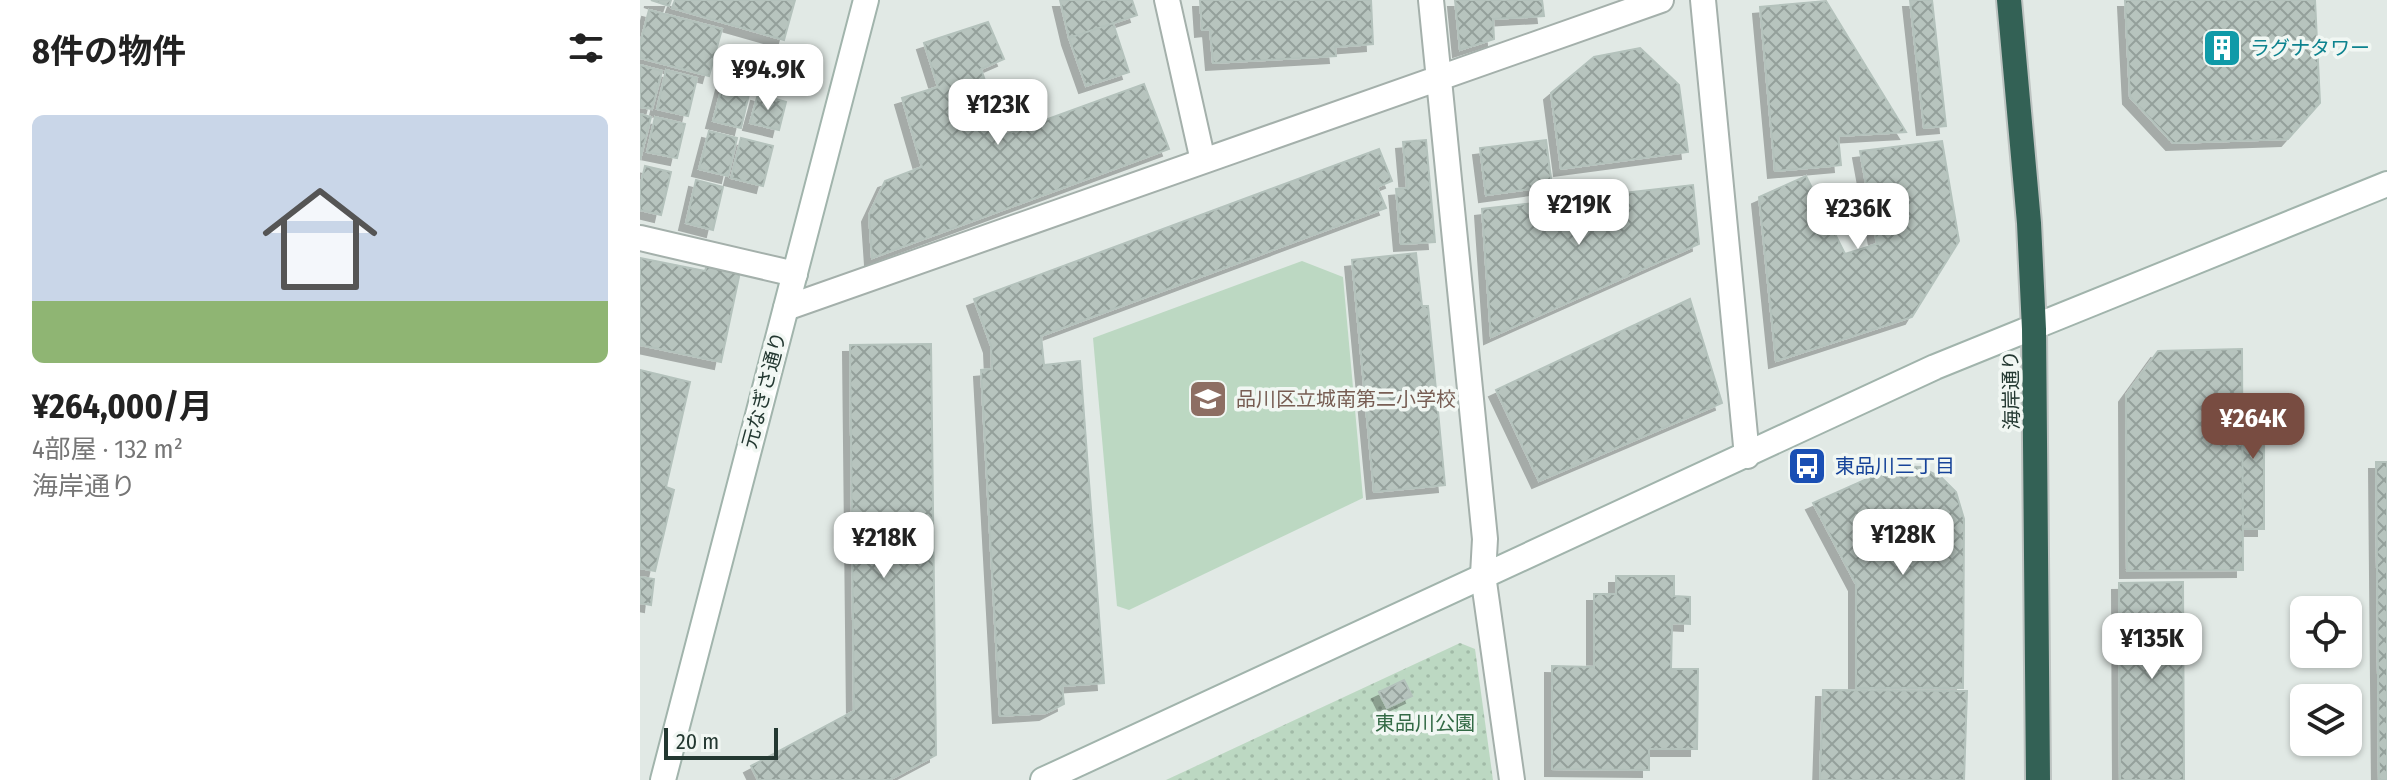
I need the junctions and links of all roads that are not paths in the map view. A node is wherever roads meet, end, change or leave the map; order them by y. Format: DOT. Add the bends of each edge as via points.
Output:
graph roads {
  1 [pos="866,0"];
  2 [pos="1167,0"];
  3 [pos="1431,0"];
  4 [pos="1661,0"];
  5 [pos="1703,0"];
  6 [pos="2009,0"];
  7 [pos="1438,78"];
  8 [pos="1203,161"];
  9 [pos="2387,184"];
  10 [pos="640,238"];
  11 [pos="795,274"];
  12 [pos="786,308"];
  13 [pos="2034,329"];
  14 [pos="1747,456"];
  15 [pos="1483,575"];
  16 [pos="663,780"];
  17 [pos="1043,780"];
  18 [pos="1512,780"];
  19 [pos="2038,780"];
  1 -- 11 [label="street, 元なぎさ通り"];
  2 -- 8 [label="street"];
  3 -- 7 [label="street"];
  4 -- 7 [label="street"];
  5 -- 14 [label="street"];
  6 -- 13 [label="highway, 海岸通り"];
  7 -- 8 [label="street"];
  7 -- 15 [label="street" via="1485,539"];
  8 -- 12 [label="street"];
  9 -- 13 [label="street"];
  10 -- 11 [label="street"];
  11 -- 12 [label="street, 元なぎさ通り"];
  12 -- 16 [label="street, 元なぎさ通り"];
  13 -- 14 [label="street" via="1935,367"];
  13 -- 19 [label="highway, 海岸通り"];
  14 -- 15 [label="street"];
  15 -- 17 [label="street"];
  15 -- 18 [label="street"];
}
